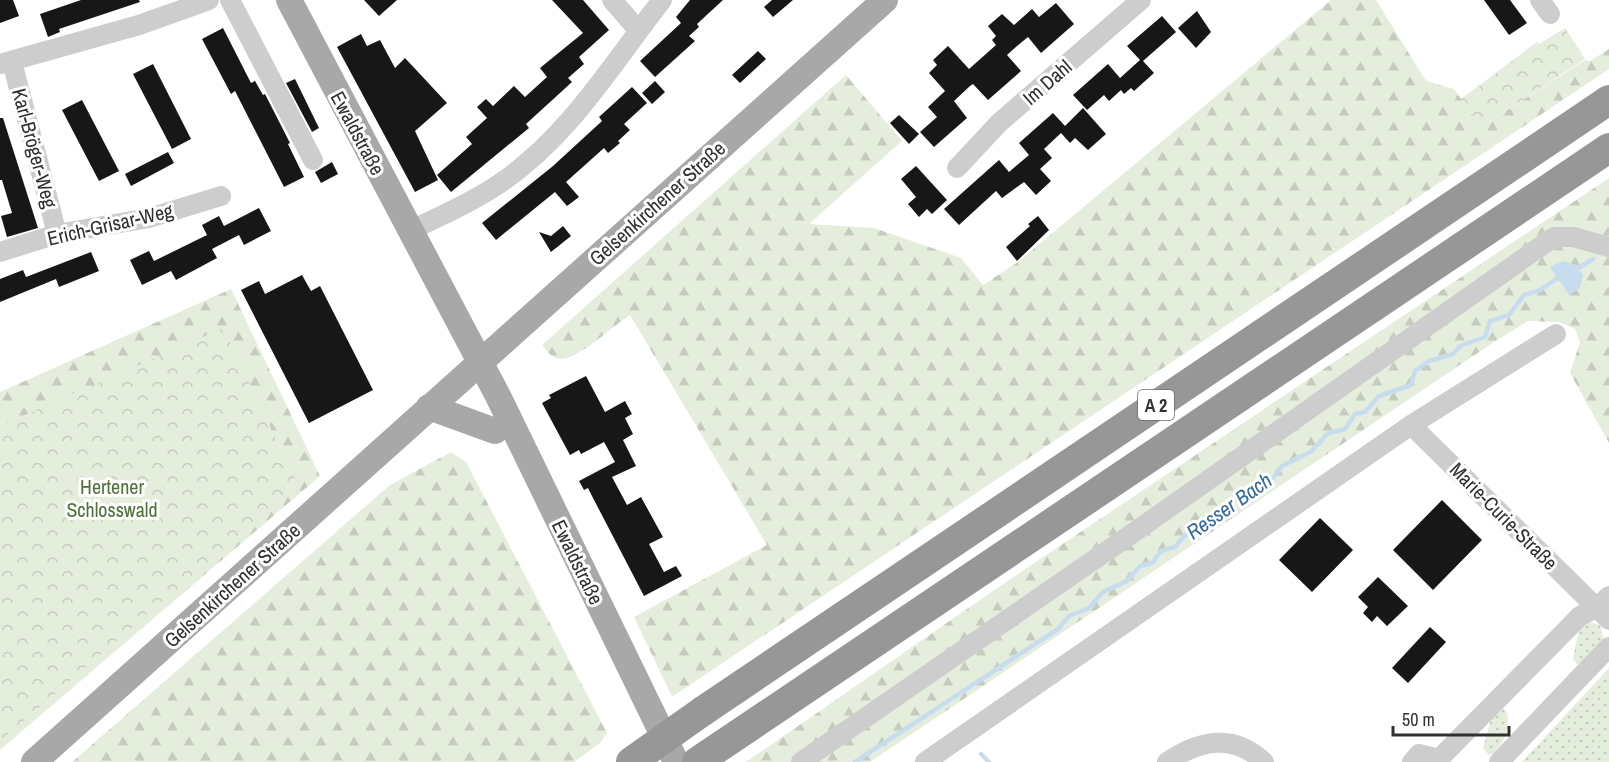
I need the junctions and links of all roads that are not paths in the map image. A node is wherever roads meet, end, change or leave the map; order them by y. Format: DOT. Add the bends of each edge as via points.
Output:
graph roads {
  1 [pos="209,0"];
  2 [pos="230,0"];
  3 [pos="288,0"];
  4 [pos="612,0"];
  5 [pos="662,0"];
  6 [pos="885,0"];
  7 [pos="1141,0"];
  8 [pos="638,30"];
  9 [pos="6,63"];
  10 [pos="1609,100"];
  11 [pos="1609,148"];
  12 [pos="313,160"];
  13 [pos="957,168"];
  14 [pos="221,196"];
  15 [pos="411,230"];
  16 [pos="57,234"];
  17 [pos="1609,247"];
  18 [pos="0,252"];
  19 [pos="1556,334"];
  20 [pos="478,362"];
  21 [pos="429,407"];
  22 [pos="1411,425"];
  23 [pos="495,431"];
  24 [pos="1605,608"];
  25 [pos="1609,647"];
  26 [pos="709,754"];
  27 [pos="1438,761"];
  28 [pos="34,762"];
  29 [pos="631,762"];
  30 [pos="656,762"];
  31 [pos="676,762"];
  32 [pos="801,762"];
  33 [pos="925,762"];
  34 [pos="1167,762"];
  35 [pos="1264,762"];
  36 [pos="1412,762"];
  37 [pos="1499,762"];
  1 -- 9 [label="street" via="139,25"];
  2 -- 12 [label="street"];
  3 -- 15 [label="main road, Ewaldstraße"];
  4 -- 8 [label="street"];
  5 -- 8 [label="street"];
  6 -- 20 [label="main road, Gelsenkirchener Straße"];
  7 -- 13 [label="street, Im Dahl" via="999,123"];
  8 -- 15 [label="street" via="596,89 522,166 471,201"];
  9 -- 16 [label="street, Karl-Bröger-Weg"];
  10 -- 29 [label="highway, A 2, bridge"];
  11 -- 26 [label="highway, A 2"];
  14 -- 16 [label="street, Erich-Grisar-Weg" via="149,218"];
  15 -- 20 [label="main road, Ewaldstraße"];
  16 -- 18 [label="street, Erich-Grisar-Weg"];
  17 -- 32 [label="street" via="1573,237 1554,237"];
  19 -- 22 [label="street"];
  20 -- 21 [label="main road, Gelsenkirchener Straße"];
  20 -- 23 [label="main road, Ewaldstraße" via="481,403"];
  20 -- 31 [label="main road, Ewaldstraße"];
  21 -- 23 [label="main road"];
  21 -- 28 [label="main road, Gelsenkirchener Straße"];
  22 -- 24 [label="street, Marie-Curie-Straße"];
  22 -- 33 [label="street"];
  23 -- 30 [label="main road, Ewaldstraße"];
  24 -- 27 [label="street, Marie-Curie-Straße" via="1580,616"];
  25 -- 37 [label="street"];
  27 -- 36 [label="street" via="1419,754"];
  34 -- 35 [label="street" via="1201,745 1231,742"];
}
